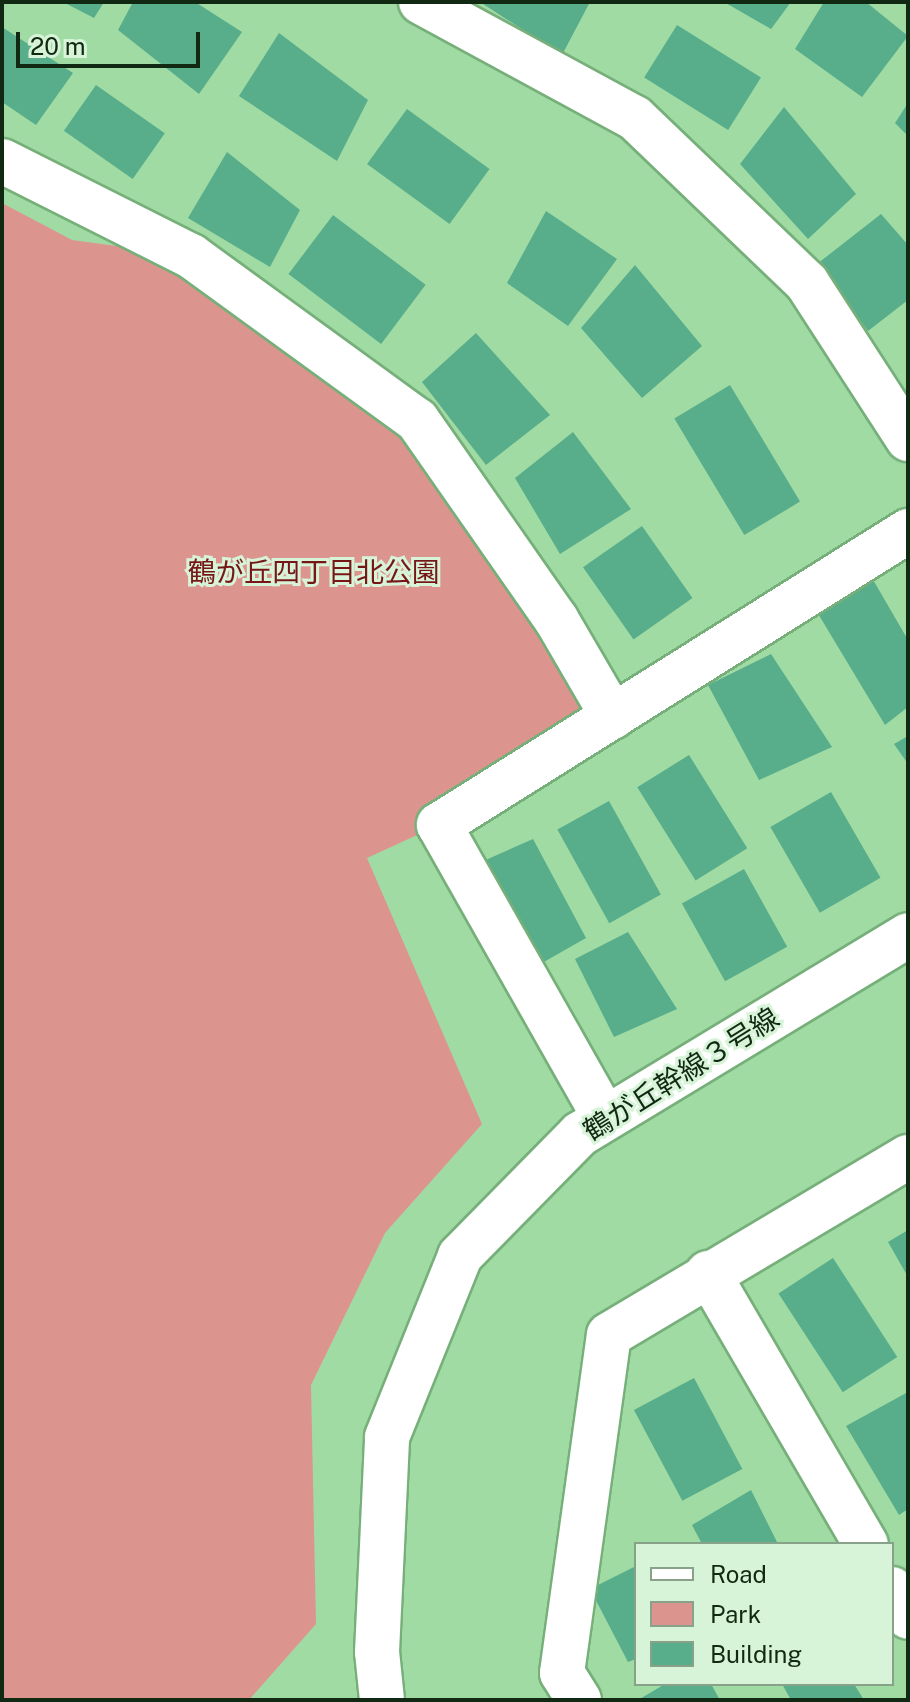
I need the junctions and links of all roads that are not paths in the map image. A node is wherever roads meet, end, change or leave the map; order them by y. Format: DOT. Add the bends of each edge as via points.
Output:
graph roads {
  1 [pos="421,2"];
  2 [pos="2,161"];
  3 [pos="908,439"];
  4 [pos="908,531"];
  5 [pos="613,717"];
  6 [pos="908,935"];
  7 [pos="605,1118"];
  8 [pos="908,1157"];
  9 [pos="708,1273"];
  10 [pos="865,1542"];
  11 [pos="894,1592"];
  12 [pos="908,1617"];
  13 [pos="382,1700"];
  14 [pos="579,1700"];
  1 -- 3 [label="street" via="635,118 807,283"];
  2 -- 5 [label="street" via="191,256 417,420 556,619"];
  4 -- 5 [label="street"];
  5 -- 7 [label="street" via="439,825"];
  6 -- 7 [label="street, 鶴が丘幹線３号線"];
  7 -- 13 [label="street, 鶴が丘幹線３号線" via="460,1256 387,1437 377,1652"];
  8 -- 9 [label="street"];
  9 -- 10 [label="street"];
  9 -- 14 [label="street" via="609,1335 562,1673"];
  11 -- 12 [label="street"];
}
